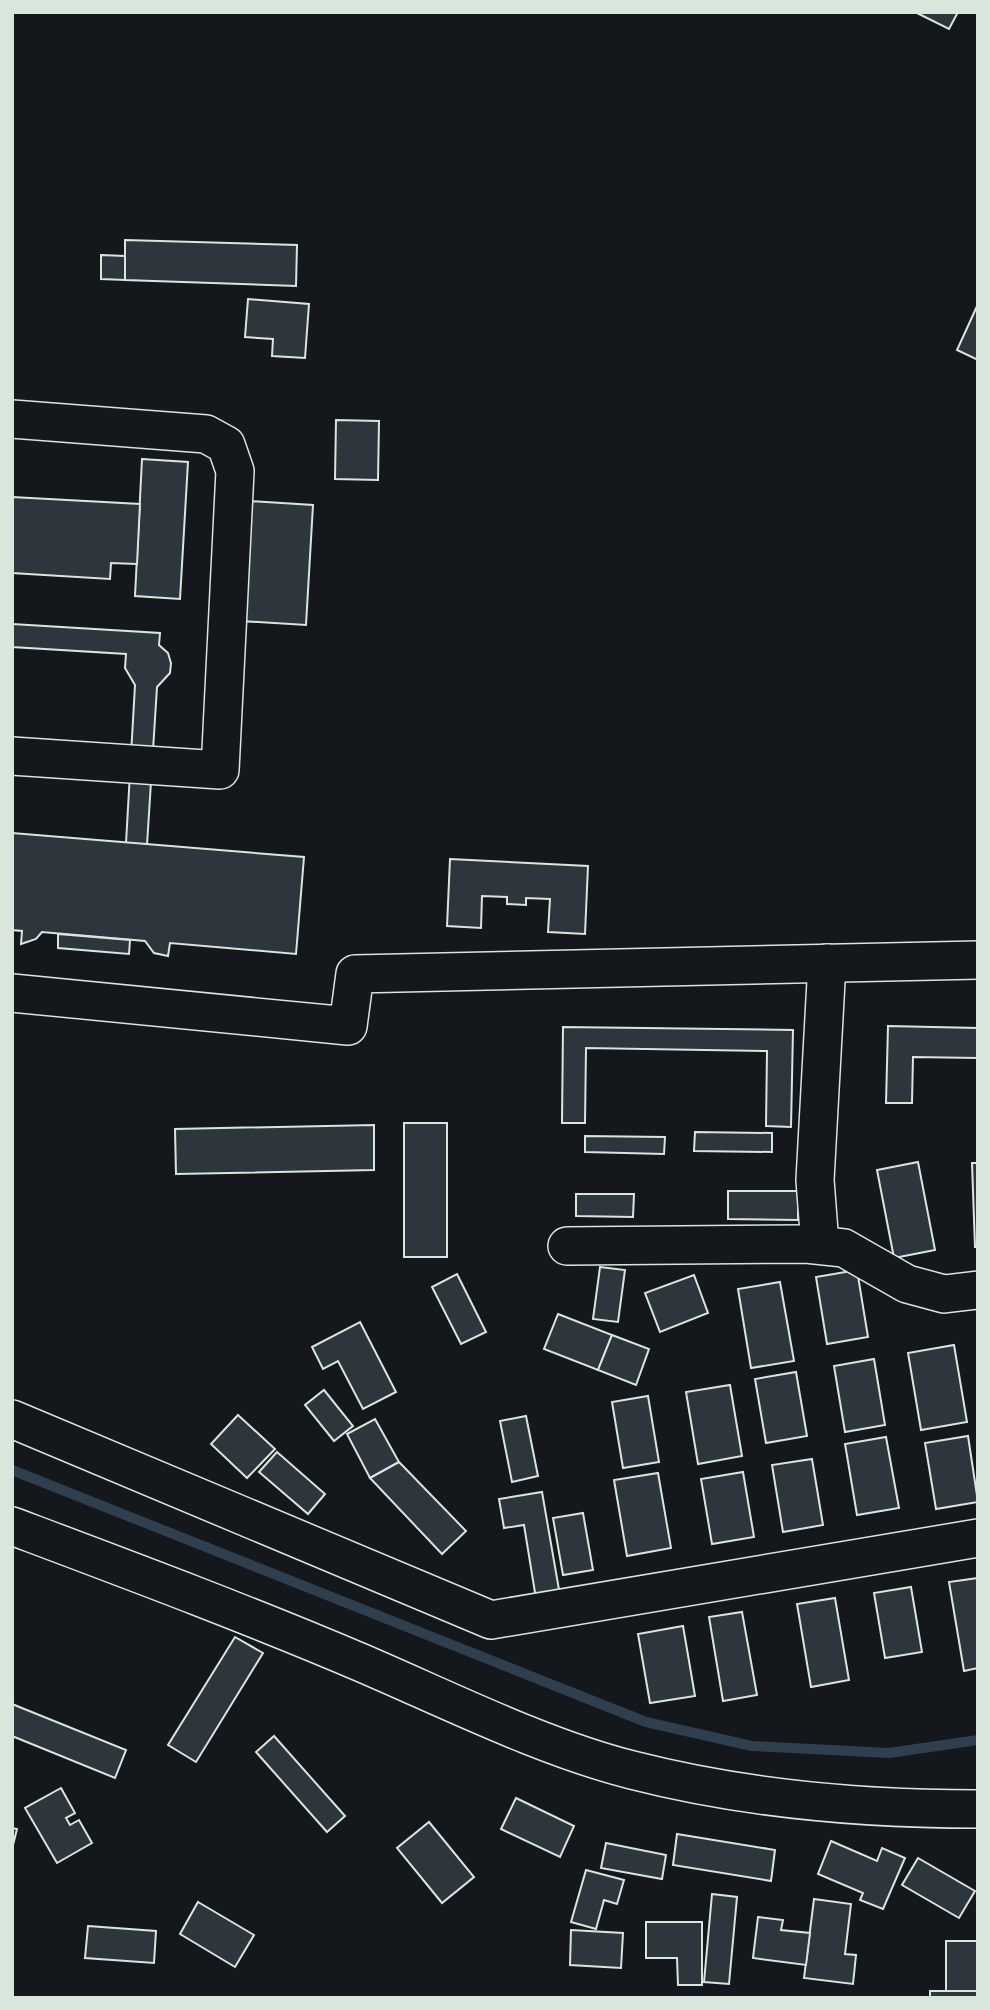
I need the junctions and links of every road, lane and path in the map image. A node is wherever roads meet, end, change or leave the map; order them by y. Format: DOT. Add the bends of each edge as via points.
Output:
graph roads {
  1 [pos="12,419"];
  2 [pos="12,756"];
  3 [pos="978,960"];
  4 [pos="827,963"];
  5 [pos="12,993"];
  6 [pos="567,1245"];
  7 [pos="820,1245"];
  8 [pos="978,1290"];
  9 [pos="12,1419"];
  10 [pos="12,1526"];
  11 [pos="978,1538"];
  12 [pos="978,1809"];
  1 -- 2 [label="street" via="206,434 226,445 234,471 219,770"];
  3 -- 4 [label="street"];
  4 -- 5 [label="street" via="355,974 348,1026"];
  4 -- 7 [label="street" via="815,1180"];
  6 -- 7 [label="street"];
  7 -- 8 [label="street" via="844,1248 907,1284 944,1294"];
  9 -- 11 [label="street" via="491,1620"];
  10 -- 12 [label="street" via="255,1618 536,1737 630,1770 760,1797 900,1809"];
}
